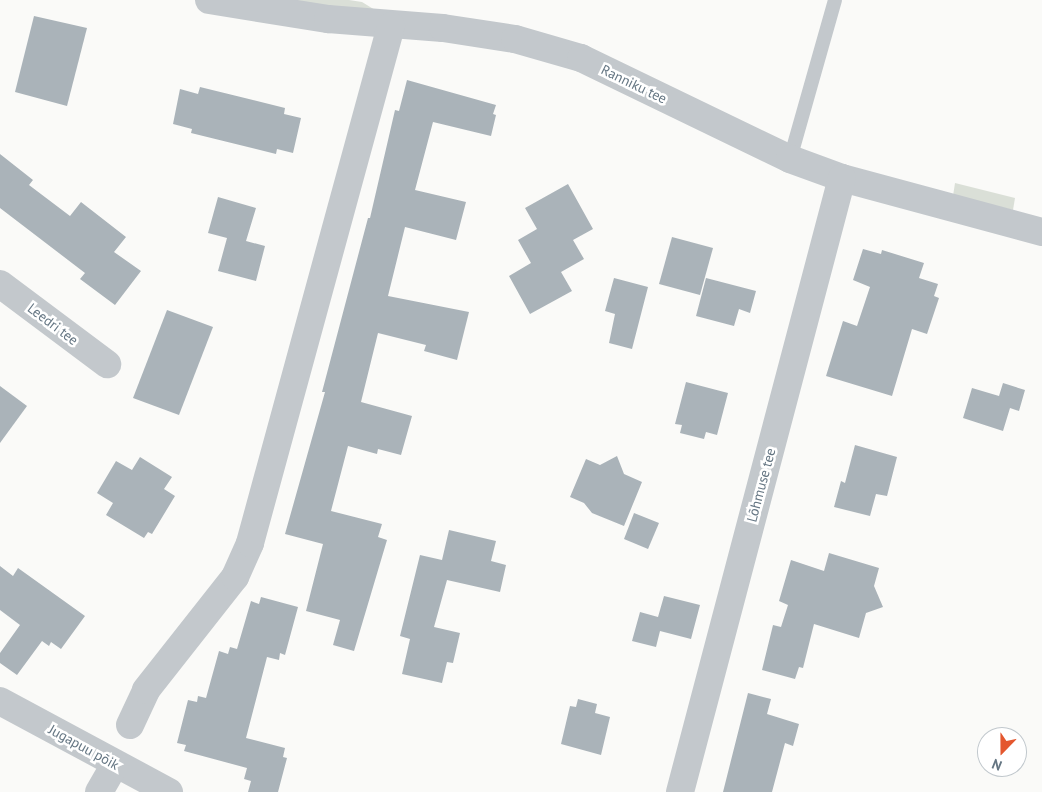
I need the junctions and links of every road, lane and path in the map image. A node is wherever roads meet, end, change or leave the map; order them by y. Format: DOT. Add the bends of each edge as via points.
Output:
graph roads {
  1 [pos="210,0"];
  2 [pos="835,0"];
  3 [pos="391,26"];
  4 [pos="790,159"];
  5 [pos="842,178"];
  6 [pos="1042,232"];
  7 [pos="0,284"];
  8 [pos="107,364"];
  9 [pos="0,701"];
  10 [pos="130,725"];
  11 [pos="115,764"];
  12 [pos="99,792"];
  13 [pos="169,792"];
  14 [pos="680,792"];
  1 -- 3 [label="street, Ranniku tee"];
  2 -- 4 [label="lane"];
  3 -- 4 [label="street, Ranniku tee" via="443,28 515,39 581,58"];
  3 -- 10 [label="street" via="250,543 235,577 146,690"];
  4 -- 5 [label="street, Ranniku tee"];
  5 -- 6 [label="street, Ranniku tee"];
  5 -- 14 [label="street, Lõhmuse tee"];
  7 -- 8 [label="street, Leedri tee"];
  9 -- 11 [label="street, Jugapuu põik"];
  11 -- 12 [label="street"];
  11 -- 13 [label="street, Jugapuu põik"];
}
